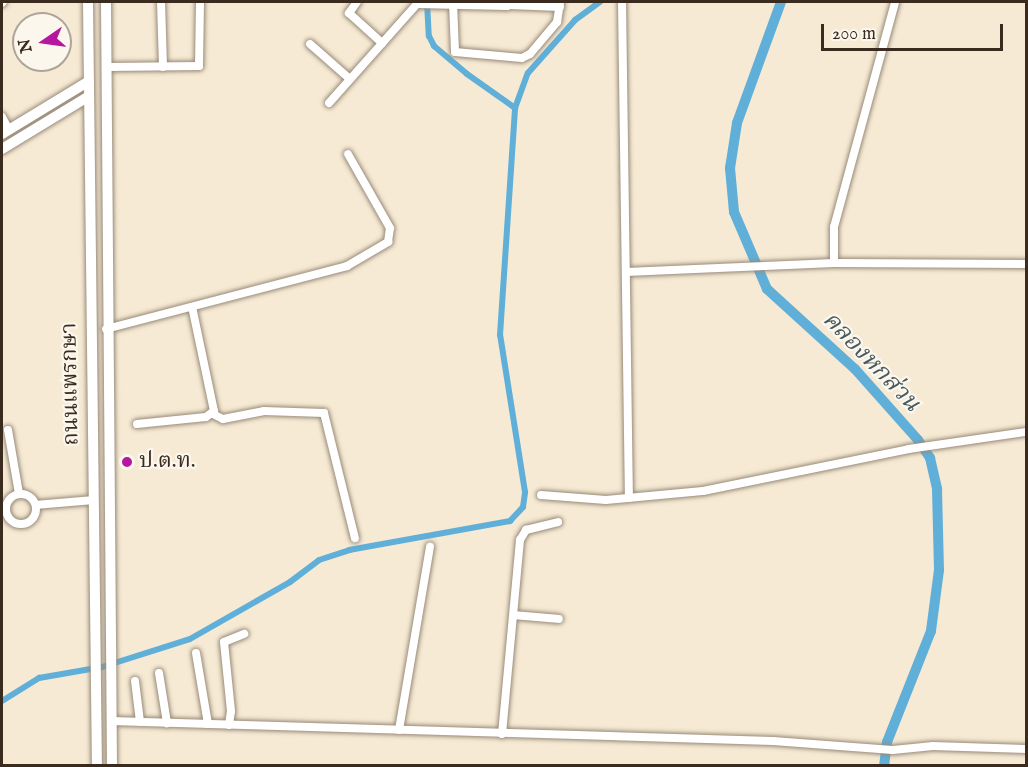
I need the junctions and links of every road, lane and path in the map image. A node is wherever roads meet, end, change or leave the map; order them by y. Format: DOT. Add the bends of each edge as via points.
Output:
graph roads {
  1 [pos="88,2"];
  2 [pos="106,2"];
  3 [pos="161,2"];
  4 [pos="200,2"];
  5 [pos="357,2"];
  6 [pos="622,2"];
  7 [pos="895,2"];
  8 [pos="453,3"];
  9 [pos="510,3"];
  10 [pos="560,4"];
  11 [pos="382,43"];
  12 [pos="310,44"];
  13 [pos="107,67"];
  14 [pos="163,67"];
  15 [pos="350,78"];
  16 [pos="89,81"];
  17 [pos="90,96"];
  18 [pos="329,103"];
  19 [pos="2,117"];
  20 [pos="5,132"];
  21 [pos="2,149"];
  22 [pos="348,154"];
  23 [pos="106,183"];
  24 [pos="88,184"];
  25 [pos="834,263"];
  26 [pos="1026,264"];
  27 [pos="626,272"];
  28 [pos="192,307"];
  29 [pos="106,329"];
  30 [pos="213,414"];
  31 [pos="137,424"];
  32 [pos="8,430"];
  33 [pos="1026,432"];
  34 [pos="19,494"];
  35 [pos="541,495"];
  36 [pos="629,498"];
  37 [pos="93,500"];
  38 [pos="36,505"];
  39 [pos="13,522"];
  40 [pos="558,522"];
  41 [pos="2,524"];
  42 [pos="355,538"];
  43 [pos="430,547"];
  44 [pos="514,615"];
  45 [pos="559,620"];
  46 [pos="243,634"];
  47 [pos="196,653"];
  48 [pos="159,673"];
  49 [pos="135,681"];
  50 [pos="111,721"];
  51 [pos="140,722"];
  52 [pos="167,723"];
  53 [pos="208,724"];
  54 [pos="229,725"];
  55 [pos="399,730"];
  56 [pos="502,734"];
  57 [pos="1026,749"];
  58 [pos="97,765"];
  59 [pos="112,765"];
  1 -- 16 [label="main road, ถนนแพรกษา"];
  2 -- 13 [label="main road, ถนนแพรกษา"];
  3 -- 14 [label="street"];
  4 -- 14 [label="street" via="199,66"];
  5 -- 11 [label="street" via="349,13"];
  6 -- 27 [label="street"];
  7 -- 25 [label="street" via="834,227"];
  8 -- 9 [label="street"];
  8 -- 10 [label="street" via="455,52 522,58 557,22"];
  8 -- 11 [label="street" via="417,4"];
  9 -- 10 [label="street"];
  11 -- 15 [label="street"];
  12 -- 15 [label="street"];
  13 -- 14 [label="street"];
  13 -- 23 [label="main road, ถนนแพรกษา"];
  15 -- 18 [label="street"];
  16 -- 17 [label="main road, ถนนแพรกษา"];
  16 -- 20 [label="main road"];
  17 -- 21 [label="main road"];
  17 -- 24 [label="main road, ถนนแพรกษา"];
  19 -- 20 [label="street"];
  22 -- 28 [label="street" via="386,219 388,242 347,266"];
  23 -- 24 [label="main road"];
  23 -- 29 [label="main road, ถนนแพรกษา"];
  24 -- 37 [label="main road, ถนนแพรกษา"];
  25 -- 26 [label="street"];
  25 -- 27 [label="street"];
  27 -- 36 [label="street"];
  28 -- 29 [label="street"];
  28 -- 30 [label="street"];
  29 -- 50 [label="main road, ถนนแพรกษา"];
  30 -- 31 [label="street"];
  30 -- 42 [label="street" via="222,418 264,411 324,413"];
  32 -- 34 [label="street"];
  33 -- 36 [label="street" via="909,449 703,491"];
  34 -- 38 [label="street" via="30,496"];
  34 -- 39 [label="street" via="6,506"];
  35 -- 36 [label="street" via="589,500"];
  37 -- 38 [label="street"];
  37 -- 58 [label="main road, ถนนแพรกษา"];
  38 -- 39 [label="street" via="30,522"];
  39 -- 41 [label="street"];
  40 -- 44 [label="street" via="522,533"];
  43 -- 55 [label="street"];
  44 -- 45 [label="street"];
  44 -- 56 [label="street"];
  46 -- 54 [label="street" via="224,642"];
  47 -- 53 [label="street"];
  48 -- 52 [label="street"];
  49 -- 51 [label="street"];
  50 -- 51 [label="street"];
  50 -- 59 [label="main road, ถนนแพรกษา"];
  51 -- 52 [label="street"];
  52 -- 53 [label="street"];
  53 -- 54 [label="street"];
  54 -- 55 [label="street"];
  55 -- 56 [label="street"];
  56 -- 57 [label="street" via="785,741 893,750 933,746"];
}
